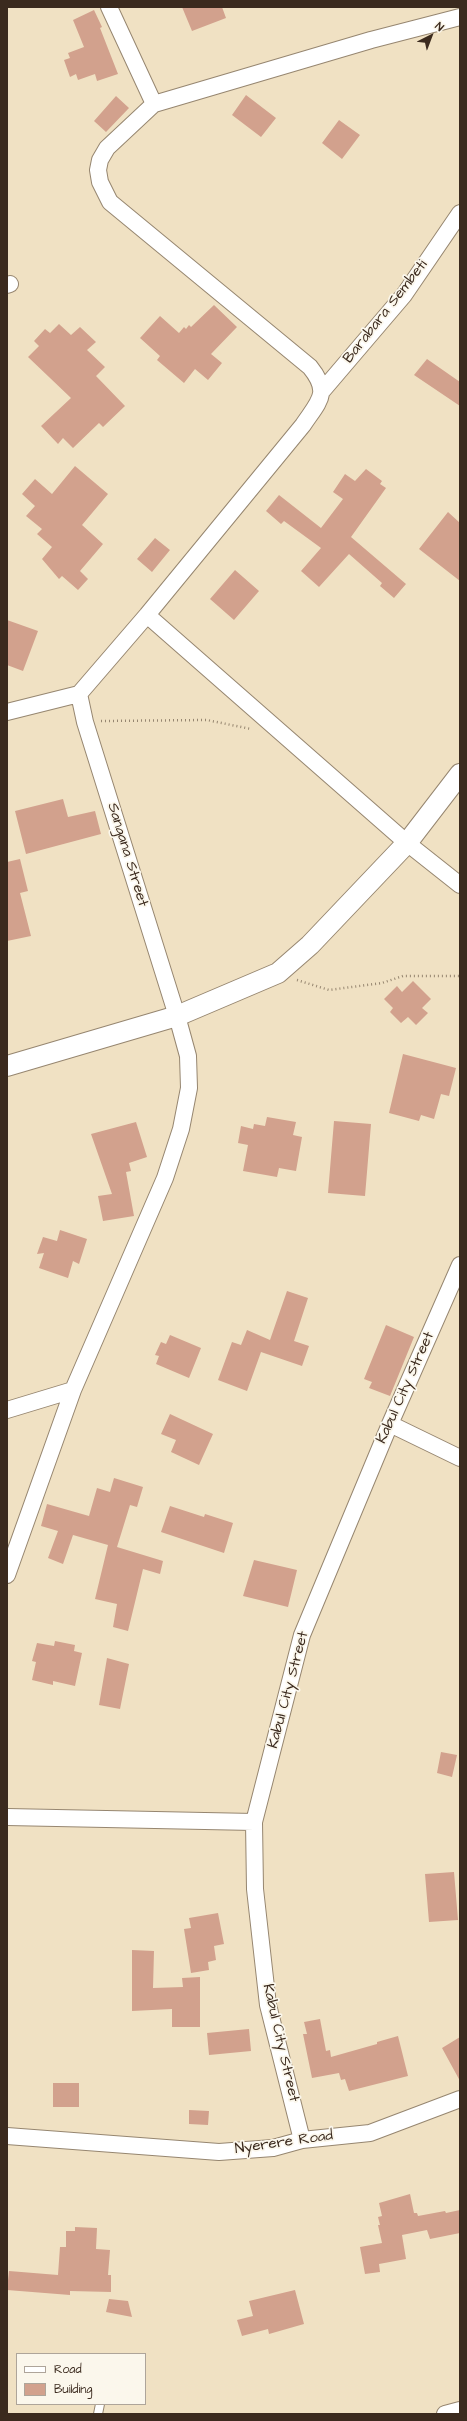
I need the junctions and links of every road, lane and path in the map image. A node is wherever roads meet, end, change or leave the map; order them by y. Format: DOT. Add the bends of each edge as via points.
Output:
graph roads {
  1 [pos="109,7"];
  2 [pos="460,17"];
  3 [pos="154,104"];
  4 [pos="460,213"];
  5 [pos="323,390"];
  6 [pos="147,615"];
  7 [pos="79,694"];
  8 [pos="7,712"];
  9 [pos="85,722"];
  10 [pos="257,731"];
  11 [pos="460,774"];
  12 [pos="407,843"];
  13 [pos="460,885"];
  14 [pos="278,973"];
  15 [pos="460,976"];
  16 [pos="177,1016"];
  17 [pos="7,1066"];
  18 [pos="460,1265"];
  19 [pos="73,1390"];
  20 [pos="7,1410"];
  21 [pos="390,1424"];
  22 [pos="460,1458"];
  23 [pos="7,1575"];
  24 [pos="7,1818"];
  25 [pos="254,1822"];
  26 [pos="460,2099"];
  27 [pos="7,2136"];
  28 [pos="302,2140"];
  29 [pos="460,2410"];
  30 [pos="445,2414"];
  1 -- 3 [label="street"];
  2 -- 3 [label="street" via="371,40"];
  3 -- 5 [label="street" via="107,148 100,160 100,182 110,202 310,366"];
  4 -- 5 [label="street, Barabara Sembeti" via="404,295"];
  5 -- 6 [label="street, Barabara Sembeti" via="303,425"];
  6 -- 7 [label="street, Barabara Sembeti"];
  6 -- 12 [label="street"];
  7 -- 8 [label="street"];
  7 -- 9 [label="street, Sangana Street"];
  9 -- 10 [label="path" via="207,720"];
  9 -- 16 [label="street, Sangana Street"];
  11 -- 12 [label="street"];
  12 -- 13 [label="street"];
  12 -- 14 [label="street" via="310,945"];
  14 -- 15 [label="path" via="329,990 382,983 403,976"];
  14 -- 16 [label="street"];
  16 -- 17 [label="street"];
  16 -- 19 [label="street, Sangana Street" via="188,1056 189,1088 181,1129 165,1178"];
  18 -- 21 [label="street, Kabul City Street"];
  19 -- 20 [label="street"];
  19 -- 23 [label="street, Sangana Street"];
  21 -- 22 [label="street"];
  21 -- 25 [label="street, Kabul City Street" via="302,1634"];
  24 -- 25 [label="street"];
  25 -- 28 [label="street, Kabul City Street" via="255,1889 268,2005"];
  26 -- 28 [label="street, Nyerere Road" via="370,2133"];
  27 -- 28 [label="street, Nyerere Road" via="219,2152 273,2148"];
  29 -- 30 [label="street"];
}
